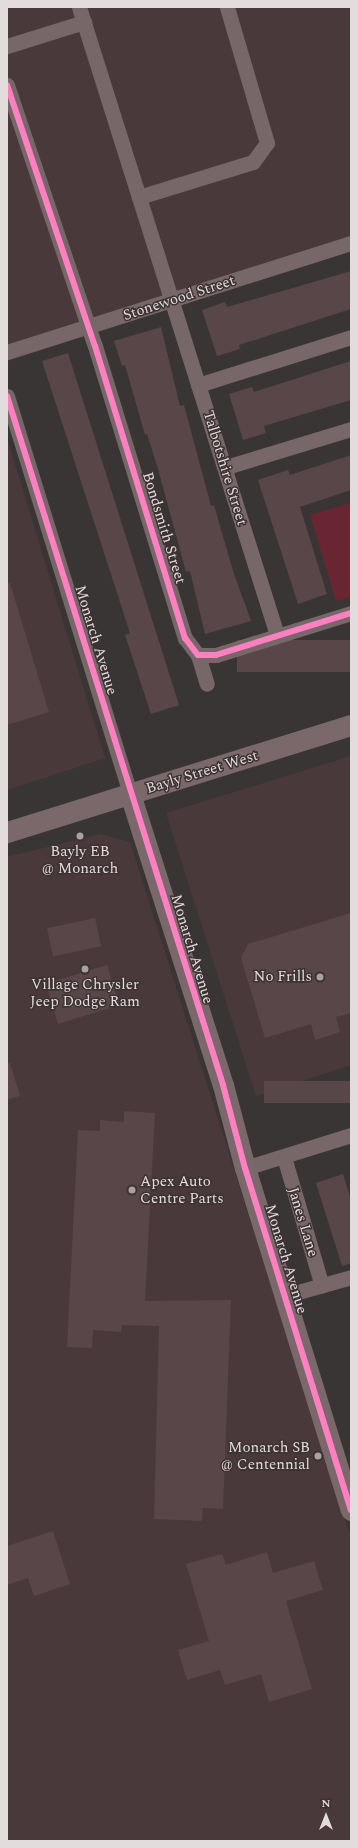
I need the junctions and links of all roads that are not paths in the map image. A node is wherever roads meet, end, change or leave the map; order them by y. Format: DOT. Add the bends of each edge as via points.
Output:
graph roads {
  1 [pos="79,7"];
  2 [pos="227,7"];
  3 [pos="84,22"];
  4 [pos="7,46"];
  5 [pos="7,85"];
  6 [pos="139,197"];
  7 [pos="351,243"];
  8 [pos="172,301"];
  9 [pos="89,327"];
  10 [pos="351,337"];
  11 [pos="7,352"];
  12 [pos="198,385"];
  13 [pos="7,396"];
  14 [pos="351,429"];
  15 [pos="226,467"];
  16 [pos="351,613"];
  17 [pos="277,635"];
  18 [pos="198,655"];
  19 [pos="207,684"];
  20 [pos="351,725"];
  21 [pos="130,794"];
  22 [pos="7,832"];
  23 [pos="351,1136"];
  24 [pos="284,1157"];
  25 [pos="245,1168"];
  26 [pos="351,1277"];
  27 [pos="322,1286"];
  28 [pos="284,1296"];
  29 [pos="345,1469"];
  30 [pos="351,1510"];
  1 -- 3 [label="street, Talbotshire Street"];
  2 -- 6 [label="street" via="267,143 253,162"];
  3 -- 4 [label="street"];
  3 -- 6 [label="street, Talbotshire Street"];
  5 -- 9 [label="street, Bondsmith Street"];
  6 -- 8 [label="street, Talbotshire Street"];
  7 -- 8 [label="street, Stonewood Street"];
  8 -- 9 [label="street, Stonewood Street"];
  8 -- 12 [label="street, Talbotshire Street"];
  9 -- 11 [label="street, Stonewood Street"];
  9 -- 18 [label="street, Bondsmith Street" via="185,638"];
  10 -- 12 [label="street"];
  12 -- 15 [label="street, Talbotshire Street"];
  13 -- 21 [label="street, Monarch Avenue"];
  14 -- 15 [label="street"];
  15 -- 17 [label="street, Talbotshire Street" via="271,623"];
  16 -- 17 [label="street"];
  17 -- 18 [label="street" via="216,655"];
  18 -- 19 [label="street, Bondsmith Street"];
  20 -- 21 [label="street, Bayly Street West"];
  21 -- 22 [label="street, Bayly Street West"];
  21 -- 25 [label="street, Monarch Avenue" via="223,1085"];
  23 -- 24 [label="street"];
  24 -- 25 [label="street"];
  24 -- 27 [label="street, Janes Lane"];
  25 -- 28 [label="street, Monarch Avenue"];
  26 -- 27 [label="street"];
  27 -- 28 [label="street"];
  28 -- 29 [label="street, Monarch Avenue"];
  29 -- 30 [label="street, Monarch Avenue"];
}
